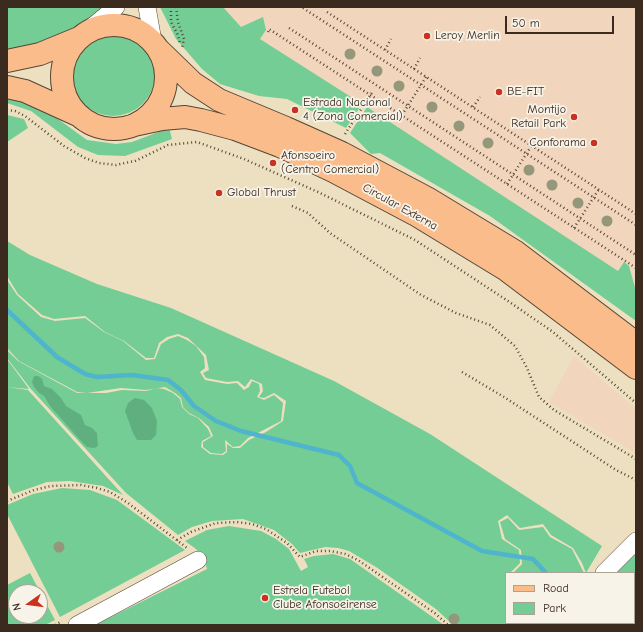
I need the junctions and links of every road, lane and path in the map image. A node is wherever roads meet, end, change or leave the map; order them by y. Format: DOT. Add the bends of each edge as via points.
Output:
graph roads {
  1 [pos="116,7"];
  2 [pos="147,7"];
  3 [pos="171,7"];
  4 [pos="176,7"];
  5 [pos="303,8"];
  6 [pos="327,12"];
  7 [pos="289,28"];
  8 [pos="268,32"];
  9 [pos="83,35"];
  10 [pos="392,39"];
  11 [pos="156,46"];
  12 [pos="385,50"];
  13 [pos="420,58"];
  14 [pos="7,61"];
  15 [pos="414,69"];
  16 [pos="426,76"];
  17 [pos="421,85"];
  18 [pos="7,87"];
  19 [pos="373,91"];
  20 [pos="370,95"];
  21 [pos="480,97"];
  22 [pos="408,106"];
  23 [pos="473,107"];
  24 [pos="7,110"];
  25 [pos="80,116"];
  26 [pos="402,116"];
  27 [pos="134,125"];
  28 [pos="344,135"];
  29 [pos="532,146"];
  30 [pos="527,154"];
  31 [pos="513,175"];
  32 [pos="507,184"];
  33 [pos="598,189"];
  34 [pos="593,197"];
  35 [pos="292,206"];
  36 [pos="636,214"];
  37 [pos="580,218"];
  38 [pos="636,225"];
  39 [pos="574,228"];
  40 [pos="636,255"];
  41 [pos="636,268"];
  42 [pos="636,343"];
  43 [pos="636,368"];
  44 [pos="462,372"];
  45 [pos="636,403"];
  46 [pos="636,459"];
  47 [pos="636,480"];
  48 [pos="7,501"];
  49 [pos="177,540"];
  50 [pos="636,541"];
  51 [pos="195,556"];
  52 [pos="605,572"];
  53 [pos="77,625"];
  54 [pos="448,625"];
  1 -- 9 [label="street"];
  2 -- 11 [label="street"];
  3 -- 4 [label="path" via="171,22 178,35 181,51 184,39"];
  5 -- 17 [label="path"];
  6 -- 12 [label="path"];
  7 -- 22 [label="path"];
  8 -- 20 [label="path" via="269,29"];
  9 -- 11 [label="main road" via="102,25 118,24 133,28"];
  9 -- 14 [label="main road" via="40,54"];
  9 -- 25 [label="main road" via="68,52 62,68 63,86 67,97"];
  10 -- 12 [label="path"];
  11 -- 27 [label="main road" via="164,61 167,76 164,92 158,106 147,118"];
  11 -- 42 [label="main road, Circular Externa" via="193,83 219,100 342,153 427,198 516,252"];
  12 -- 15 [label="path"];
  13 -- 15 [label="path"];
  15 -- 16 [label="path"];
  16 -- 17 [label="path"];
  16 -- 23 [label="path"];
  17 -- 22 [label="path"];
  17 -- 30 [label="path"];
  18 -- 25 [label="main road"];
  19 -- 20 [label="path"];
  20 -- 26 [label="path"];
  20 -- 28 [label="path"];
  21 -- 23 [label="path"];
  22 -- 26 [label="path"];
  22 -- 31 [label="path"];
  23 -- 29 [label="path"];
  24 -- 45 [label="path" via="25,116 64,146 99,163 116,165 135,161 168,145 197,142 244,159 318,192 415,240 504,298 554,332"];
  25 -- 27 [label="main road" via="92,124 105,128 120,129"];
  26 -- 32 [label="path"];
  27 -- 43 [label="main road, Circular Externa" via="178,118 201,120 235,129 280,146 333,171 418,216 505,269"];
  29 -- 30 [label="path"];
  29 -- 33 [label="path"];
  30 -- 31 [label="path"];
  30 -- 34 [label="path"];
  31 -- 32 [label="path"];
  31 -- 37 [label="path"];
  32 -- 39 [label="path"];
  33 -- 34 [label="path"];
  33 -- 36 [label="path"];
  34 -- 37 [label="path"];
  34 -- 38 [label="path"];
  35 -- 46 [label="path" via="308,213 330,233 421,295 456,313 490,325 515,346 539,397 554,410"];
  37 -- 39 [label="path"];
  37 -- 40 [label="path"];
  39 -- 41 [label="path"];
  44 -- 47 [label="path" via="616,470"];
  48 -- 49 [label="path" via="51,486 81,485 97,488 123,500"];
  49 -- 51 [label="path"];
  49 -- 54 [label="path" via="191,532 216,524 252,524 287,542 300,557 316,551 330,551 358,560"];
  50 -- 52 [label="street"];
  51 -- 53 [label="street"];
}
